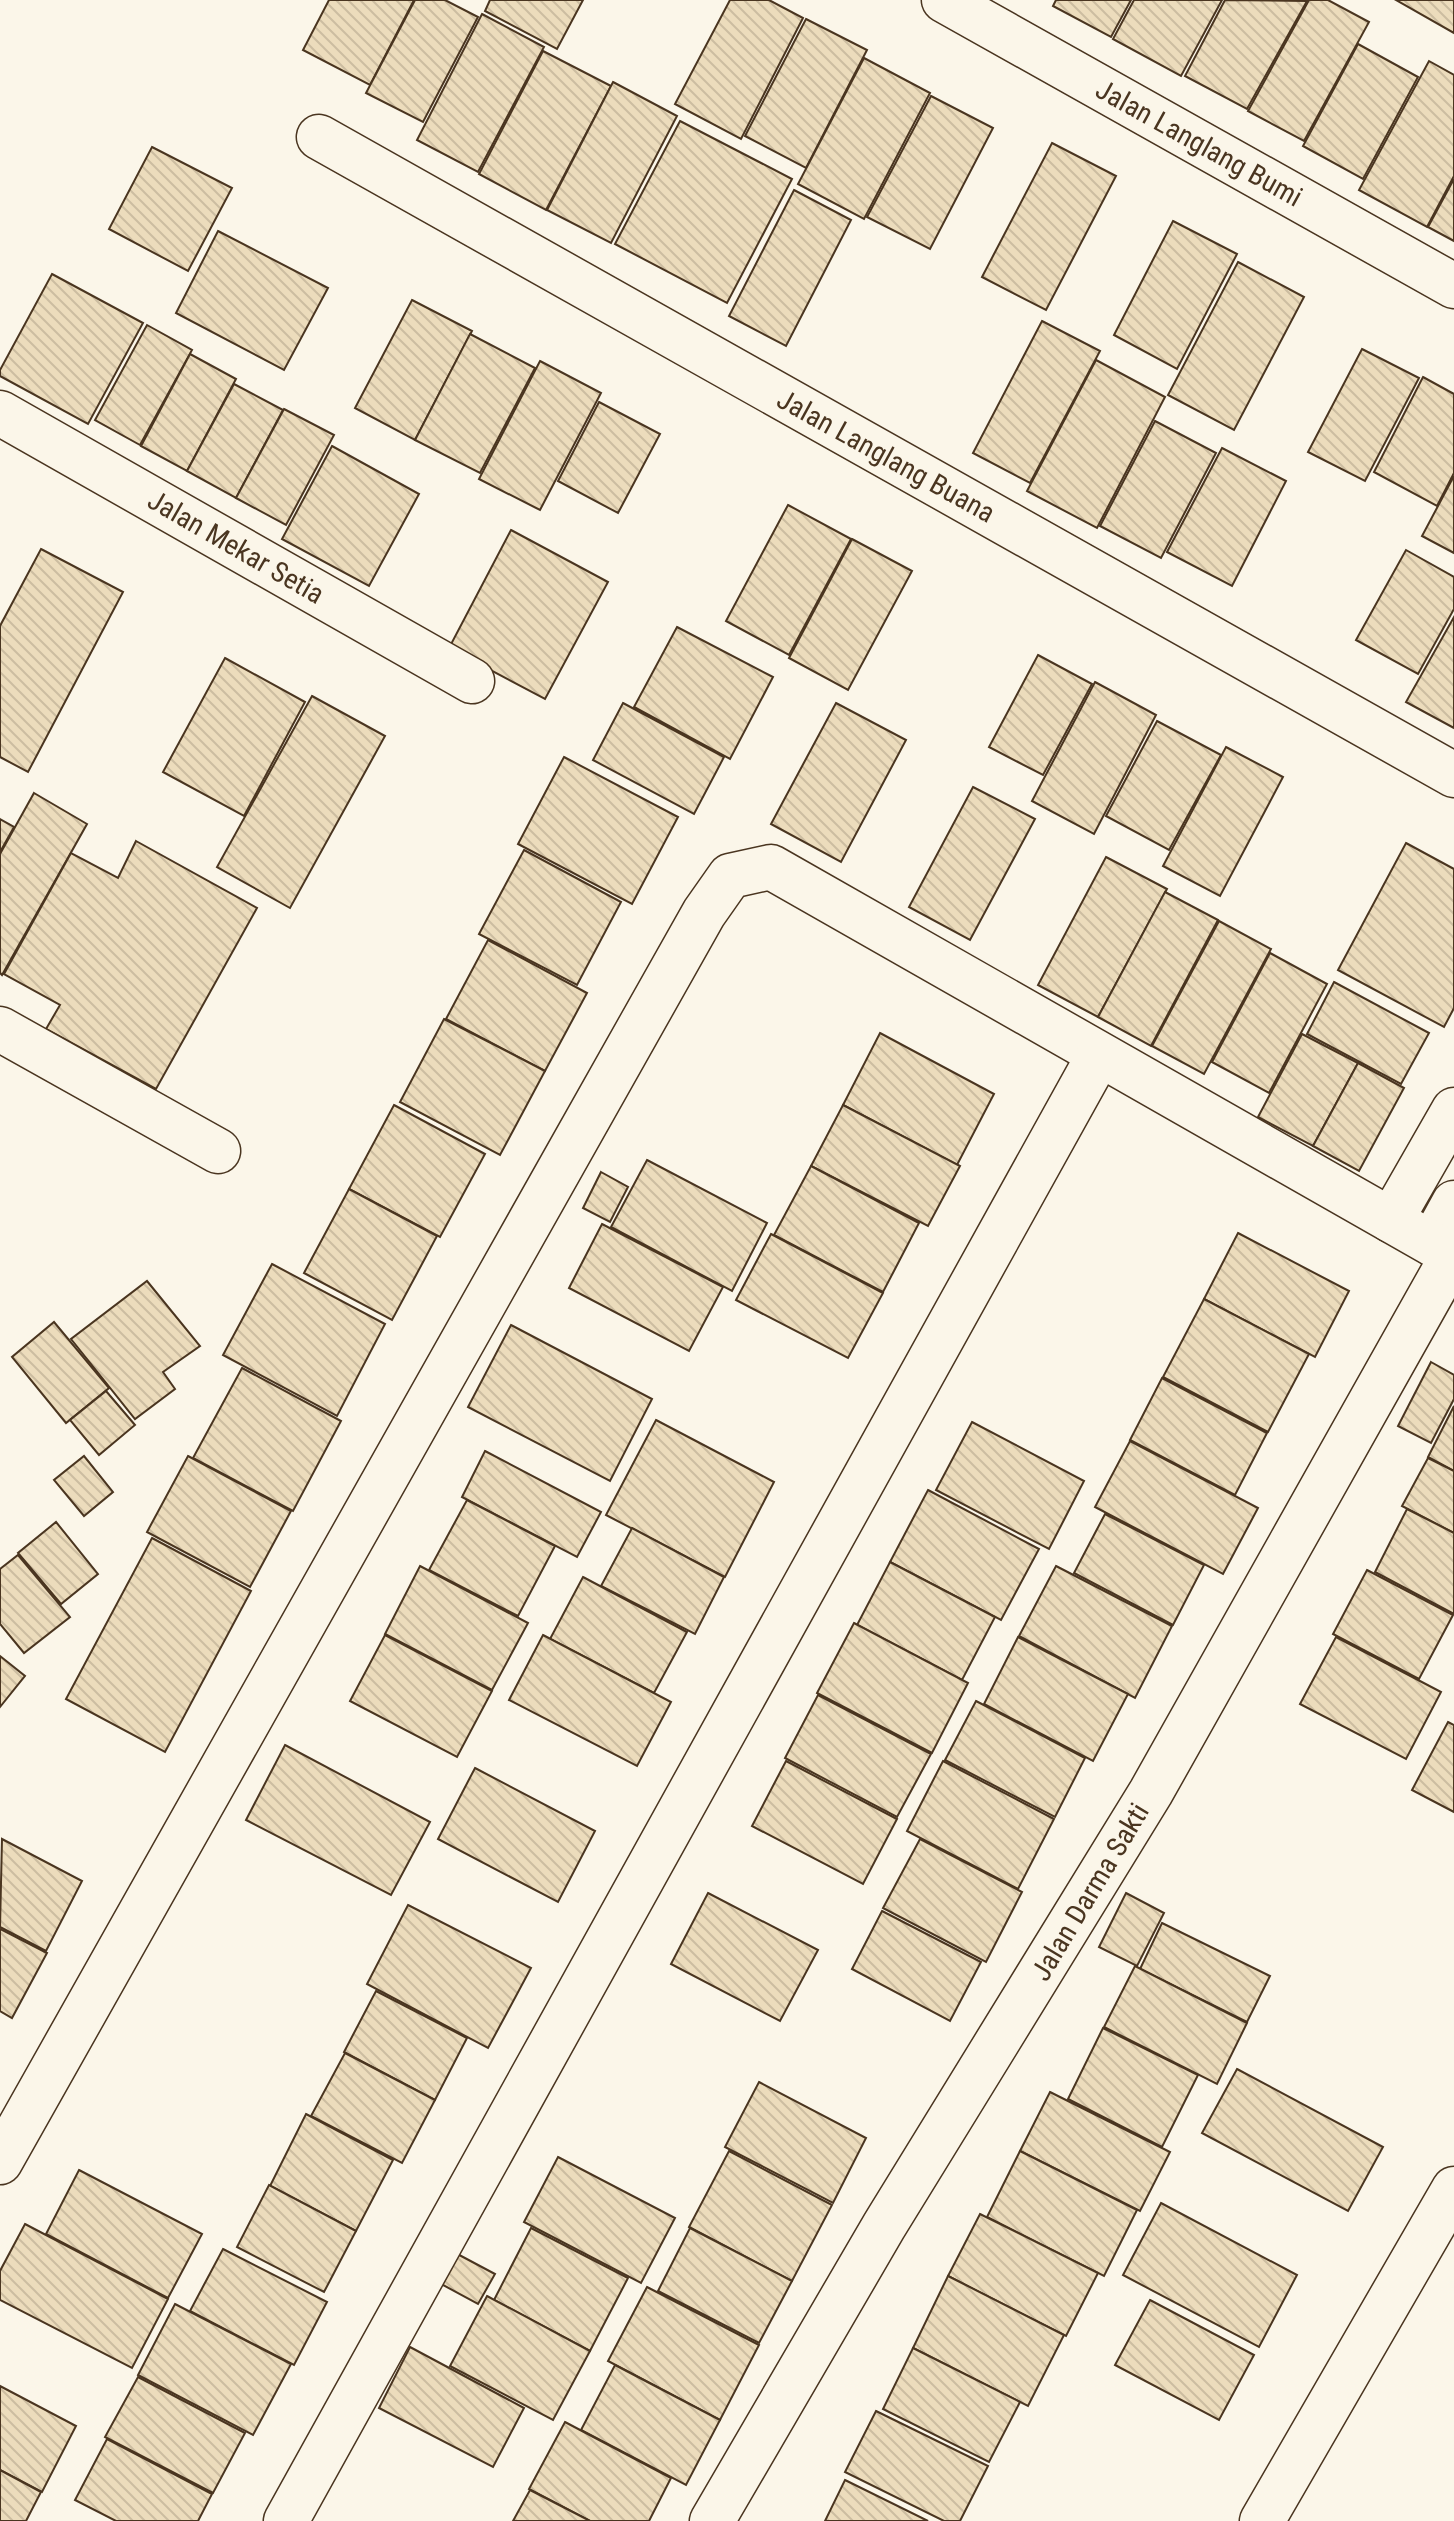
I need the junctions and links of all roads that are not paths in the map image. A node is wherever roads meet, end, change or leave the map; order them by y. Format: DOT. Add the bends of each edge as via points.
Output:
graph roads {
  1 [pos="944,0"];
  2 [pos="319,137"];
  3 [pos="1454,286"];
  4 [pos="0,413"];
  5 [pos="472,681"];
  6 [pos="1454,775"];
  7 [pos="0,1029"];
  8 [pos="1099,1055"];
  9 [pos="1454,1110"];
  10 [pos="218,1151"];
  11 [pos="1454,1203"];
  12 [pos="1391,1220"];
  13 [pos="1446,1251"];
  14 [pos="0,2162"];
  15 [pos="1454,2189"];
  16 [pos="286,2521"];
  17 [pos="712,2521"];
  18 [pos="1262,2521"];
  1 -- 3 [label="street, Jalan Langlang Bumi"];
  2 -- 6 [label="street, Jalan Langlang Buana"];
  4 -- 5 [label="street, Jalan Mekar Setia"];
  7 -- 10 [label="street"];
  8 -- 12 [label="street"];
  8 -- 14 [label="street" via="771,867 730,876 704,913"];
  8 -- 16 [label="street"];
  9 -- 12 [label="street"];
  11 -- 13 [label="street, Jalan Darma Sakti"];
  12 -- 13 [label="street"];
  13 -- 17 [label="street, Jalan Darma Sakti" via="1151,1792 884,2226"];
  15 -- 18 [label="street"];
}
